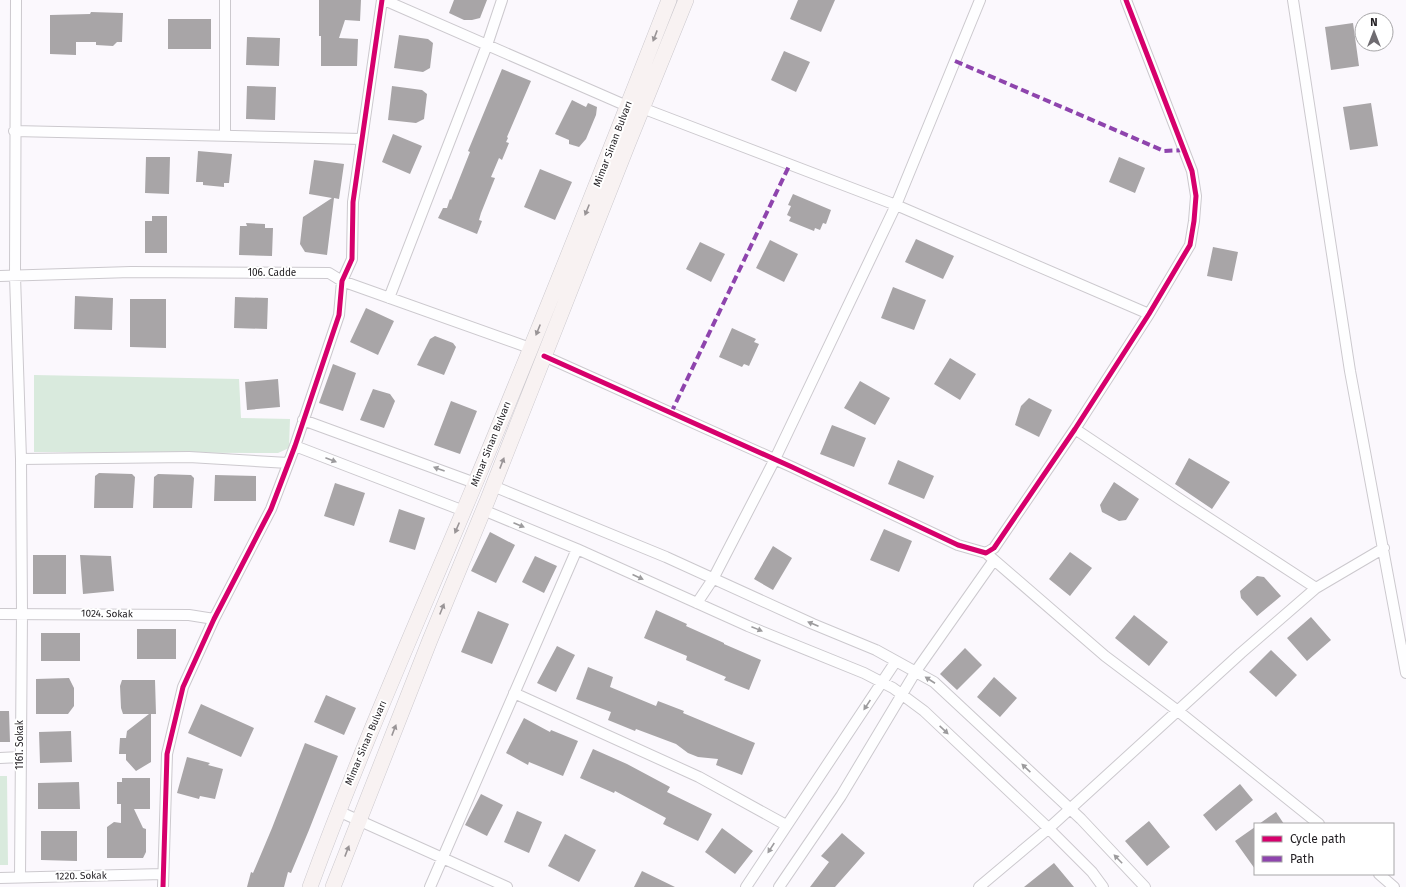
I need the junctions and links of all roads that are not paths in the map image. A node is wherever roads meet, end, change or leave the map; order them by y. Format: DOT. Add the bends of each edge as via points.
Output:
graph roads {
  1 [pos="16,0"];
  2 [pos="225,0"];
  3 [pos="383,0"];
  4 [pos="502,0"];
  5 [pos="669,0"];
  6 [pos="686,0"];
  7 [pos="980,0"];
  8 [pos="1126,0"];
  9 [pos="1293,0"];
  10 [pos="487,45"];
  11 [pos="635,107"];
  12 [pos="14,131"];
  13 [pos="225,135"];
  14 [pos="362,139"];
  15 [pos="896,205"];
  16 [pos="0,276"];
  17 [pos="15,276"];
  18 [pos="342,281"];
  19 [pos="388,298"];
  20 [pos="1149,314"];
  21 [pos="530,348"];
  22 [pos="544,356"];
  23 [pos="302,420"];
  24 [pos="1075,428"];
  25 [pos="295,446"];
  26 [pos="21,459"];
  27 [pos="774,459"];
  28 [pos="288,463"];
  29 [pos="476,483"];
  30 [pos="493,486"];
  31 [pos="483,510"];
  32 [pos="464,511"];
  33 [pos="1384,548"];
  34 [pos="577,549"];
  35 [pos="986,553"];
  36 [pos="994,560"];
  37 [pos="713,579"];
  38 [pos="1316,588"];
  39 [pos="697,603"];
  40 [pos="22,613"];
  41 [pos="0,614"];
  42 [pos="214,619"];
  43 [pos="896,661"];
  44 [pos="916,671"];
  45 [pos="1406,672"];
  46 [pos="882,682"];
  47 [pos="514,693"];
  48 [pos="902,695"];
  49 [pos="1178,711"];
  50 [pos="20,757"];
  51 [pos="0,758"];
  52 [pos="1070,809"];
  53 [pos="338,811"];
  54 [pos="359,820"];
  55 [pos="1318,823"];
  56 [pos="786,826"];
  57 [pos="1048,829"];
  58 [pos="442,858"];
  59 [pos="163,874"];
  60 [pos="1380,875"];
  61 [pos="20,877"];
  62 [pos="0,878"];
  63 [pos="163,887"];
  64 [pos="310,887"];
  65 [pos="333,887"];
  66 [pos="430,887"];
  67 [pos="507,887"];
  68 [pos="746,887"];
  69 [pos="779,887"];
  70 [pos="979,887"];
  71 [pos="1104,887"];
  72 [pos="1145,887"];
  73 [pos="1394,887"];
  1 -- 12 [label="street, 1161. Sokak"];
  2 -- 13 [label="street"];
  3 -- 10 [label="street"];
  3 -- 14 [label="street"];
  4 -- 10 [label="street"];
  5 -- 11 [label="main road, Mimar Sinan Bulvarı, one-way"];
  6 -- 11 [label="main road, Mimar Sinan Bulvarı"];
  7 -- 15 [label="street"];
  8 -- 20 [label="street" via="1192,171 1196,196 1190,245"];
  9 -- 33 [label="street" via="1350,370"];
  10 -- 11 [label="street"];
  10 -- 19 [label="street"];
  11 -- 15 [label="street"];
  11 -- 21 [label="main road, Mimar Sinan Bulvarı, one-way" via="594,192"];
  11 -- 22 [label="main road, Mimar Sinan Bulvarı"];
  12 -- 13 [label="street"];
  12 -- 17 [label="street, 1161. Sokak"];
  13 -- 14 [label="street"];
  14 -- 18 [label="street" via="353,202 352,259"];
  15 -- 20 [label="street"];
  15 -- 27 [label="street"];
  16 -- 17 [label="street, 106. Cadde"];
  17 -- 18 [label="street, 106. Cadde" via="131,272 329,273"];
  17 -- 26 [label="street, 1161. Sokak"];
  18 -- 19 [label="street, 106. Cadde"];
  18 -- 23 [label="street" via="339,315"];
  19 -- 21 [label="street, 106. Cadde"];
  20 -- 24 [label="street"];
  21 -- 29 [label="main road, Mimar Sinan Bulvarı"];
  22 -- 27 [label="street"];
  30 -- 22 [label="main road, Mimar Sinan Bulvarı, one-way"];
  23 -- 25 [label="street"];
  29 -- 23 [label="street, one-way"];
  24 -- 35 [label="street" via="994,548"];
  24 -- 38 [label="street"];
  25 -- 28 [label="street"];
  25 -- 32 [label="street, one-way"];
  26 -- 28 [label="street" via="189,457"];
  26 -- 40 [label="street, 1161. Sokak"];
  27 -- 35 [label="street" via="958,545"];
  27 -- 37 [label="street"];
  28 -- 42 [label="street" via="271,509"];
  29 -- 32 [label="main road, Mimar Sinan Bulvarı"];
  30 -- 31 [label="main road, Mimar Sinan Bulvarı"];
  30 -- 37 [label="street"];
  31 -- 34 [label="street, one-way"];
  54 -- 31 [label="main road, Mimar Sinan Bulvarı, one-way"];
  32 -- 53 [label="main road, Mimar Sinan Bulvarı, one-way"];
  33 -- 38 [label="street"];
  33 -- 45 [label="street"];
  34 -- 39 [label="street, one-way"];
  34 -- 47 [label="street"];
  35 -- 36 [label="street"];
  36 -- 44 [label="street"];
  36 -- 49 [label="street" via="1105,656"];
  37 -- 39 [label="street"];
  43 -- 37 [label="street, one-way"];
  38 -- 49 [label="street"];
  39 -- 46 [label="street, one-way"];
  40 -- 41 [label="street, 1024. Sokak"];
  40 -- 42 [label="street, 1024. Sokak" via="188,616"];
  40 -- 50 [label="street, 1161. Sokak"];
  42 -- 59 [label="street" via="183,687 168,754"];
  43 -- 44 [label="street"];
  43 -- 46 [label="street"];
  44 -- 48 [label="street"];
  52 -- 44 [label="street, one-way" via="934,682"];
  46 -- 48 [label="street"];
  46 -- 56 [label="street, one-way"];
  47 -- 56 [label="street" via="699,777"];
  47 -- 58 [label="street"];
  48 -- 57 [label="street, one-way" via="924,712"];
  48 -- 69 [label="street" via="841,796"];
  49 -- 52 [label="street"];
  49 -- 55 [label="street"];
  50 -- 51 [label="street"];
  50 -- 61 [label="street, 1161. Sokak"];
  52 -- 57 [label="street"];
  72 -- 52 [label="street, one-way"];
  53 -- 54 [label="street"];
  53 -- 64 [label="main road, Mimar Sinan Bulvarı"];
  54 -- 58 [label="street"];
  65 -- 54 [label="main road, Mimar Sinan Bulvarı, one-way"];
  56 -- 68 [label="street, one-way"];
  57 -- 70 [label="street"];
  57 -- 71 [label="street"];
  58 -- 66 [label="street"];
  58 -- 67 [label="street"];
  59 -- 61 [label="street, 1220. Sokak"];
  59 -- 63 [label="street"];
  60 -- 73 [label="street"];
  61 -- 62 [label="street, 1220. Sokak"];
}
